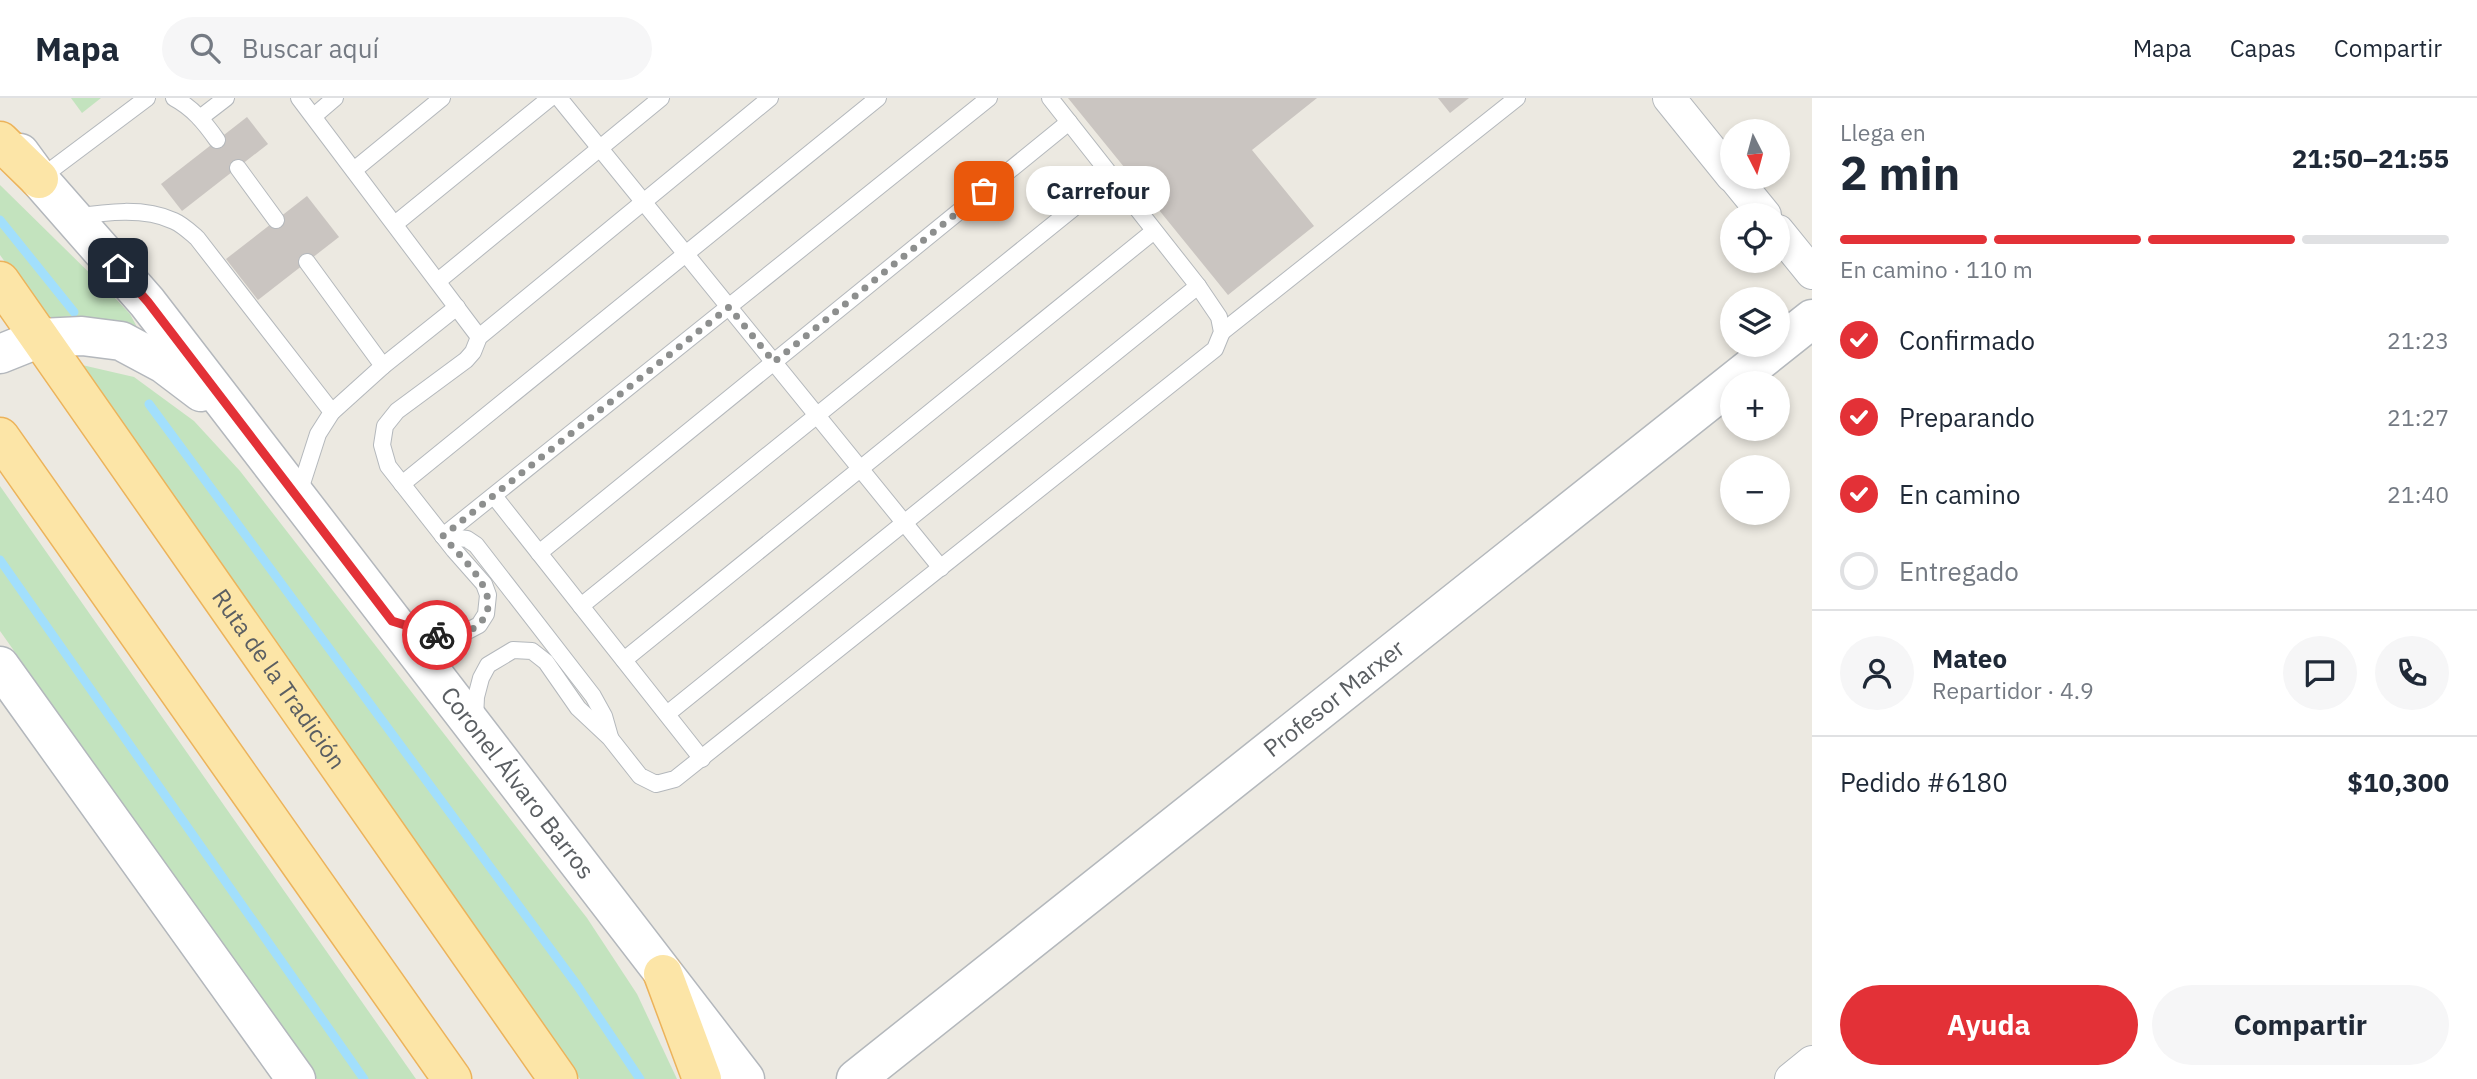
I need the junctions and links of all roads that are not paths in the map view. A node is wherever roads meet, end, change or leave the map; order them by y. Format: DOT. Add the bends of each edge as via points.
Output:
graph roads {
  1 [pos="147,98"];
  2 [pos="174,98"];
  3 [pos="226,98"];
  4 [pos="299,98"];
  5 [pos="335,98"];
  6 [pos="442,98"];
  7 [pos="550,98"];
  8 [pos="559,98"];
  9 [pos="661,98"];
  10 [pos="770,98"];
  11 [pos="878,98"];
  12 [pos="989,98"];
  13 [pos="1050,98"];
  14 [pos="1517,98"];
  15 [pos="1669,98"];
  16 [pos="314,116"];
  17 [pos="201,118"];
  18 [pos="1069,122"];
  19 [pos="0,127"];
  20 [pos="217,140"];
  21 [pos="0,141"];
  22 [pos="600,148"];
  23 [pos="1720,160"];
  24 [pos="237,168"];
  25 [pos="354,170"];
  26 [pos="1112,177"];
  27 [pos="39,178"];
  28 [pos="1744,189"];
  29 [pos="643,202"];
  30 [pos="1755,203"];
  31 [pos="73,217"];
  32 [pos="276,220"];
  33 [pos="395,224"];
  34 [pos="1154,231"];
  35 [pos="1790,246"];
  36 [pos="686,254"];
  37 [pos="307,262"];
  38 [pos="1812,273"];
  39 [pos="0,281"];
  40 [pos="438,281"];
  41 [pos="1198,286"];
  42 [pos="457,307"];
  43 [pos="729,307"];
  44 [pos="1812,319"];
  45 [pos="1222,332"];
  46 [pos="480,337"];
  47 [pos="40,338"];
  48 [pos="0,354"];
  49 [pos="774,362"];
  50 [pos="383,366"];
  51 [pos="332,412"];
  52 [pos="234,416"];
  53 [pos="817,416"];
  54 [pos="0,437"];
  55 [pos="860,469"];
  56 [pos="402,484"];
  57 [pos="494,496"];
  58 [pos="297,498"];
  59 [pos="904,523"];
  60 [pos="443,536"];
  61 [pos="539,553"];
  62 [pos="941,568"];
  63 [pos="581,606"];
  64 [pos="392,621"];
  65 [pos="624,660"];
  66 [pos="0,666"];
  67 [pos="667,714"];
  68 [pos="474,728"];
  69 [pos="610,738"];
  70 [pos="702,759"];
  71 [pos="663,974"];
  72 [pos="1812,1062"];
  73 [pos="296,1079"];
  74 [pos="452,1079"];
  75 [pos="558,1079"];
  76 [pos="702,1079"];
  77 [pos="745,1079"];
  78 [pos="856,1079"];
  79 [pos="1791,1079"];
  1 -- 27 [label="lane"];
  2 -- 17 [label="lane"];
  3 -- 17 [label="lane"];
  4 -- 16 [label="lane"];
  5 -- 16 [label="lane"];
  6 -- 25 [label="lane"];
  7 -- 33 [label="lane"];
  8 -- 22 [label="lane"];
  9 -- 22 [label="lane"];
  10 -- 29 [label="lane"];
  11 -- 36 [label="lane"];
  12 -- 43 [label="lane"];
  13 -- 18 [label="lane"];
  14 -- 45 [label="lane"];
  15 -- 23 [label="street"];
  16 -- 25 [label="lane"];
  17 -- 20 [label="lane"];
  18 -- 26 [label="lane"];
  18 -- 49 [label="lane"];
  19 -- 27 [label="main road, Coronel Álvaro Barros"];
  21 -- 27 [label="main road"];
  22 -- 29 [label="lane"];
  22 -- 40 [label="lane"];
  24 -- 32 [label="lane"];
  25 -- 33 [label="lane"];
  26 -- 34 [label="lane"];
  26 -- 53 [label="lane"];
  27 -- 31 [label="main road, Coronel Álvaro Barros"];
  28 -- 30 [label="street"];
  29 -- 36 [label="lane"];
  29 -- 46 [label="lane"];
  31 -- 51 [label="lane" via="127,212 178,223 197,238"];
  31 -- 52 [label="main road, Coronel Álvaro Barros" via="148,302"];
  33 -- 40 [label="lane"];
  34 -- 41 [label="lane"];
  34 -- 55 [label="lane"];
  35 -- 38 [label="street"];
  36 -- 43 [label="lane"];
  36 -- 56 [label="lane"];
  37 -- 50 [label="lane"];
  39 -- 47 [label="main road, Ruta de la Tradición"];
  40 -- 42 [label="lane"];
  41 -- 45 [label="lane" via="1220,317"];
  41 -- 59 [label="lane"];
  42 -- 46 [label="lane"];
  42 -- 50 [label="lane"];
  43 -- 49 [label="lane"];
  43 -- 57 [label="lane"];
  44 -- 78 [label="main road, Profesor Marxer"];
  45 -- 62 [label="lane" via="1214,349"];
  46 -- 56 [label="lane" via="466,360 397,411 385,426 382,445 388,466"];
  47 -- 48 [label="main road"];
  47 -- 52 [label="main road" via="82,336 121,341 164,364"];
  47 -- 75 [label="main road, Ruta de la Tradición"];
  49 -- 53 [label="lane"];
  49 -- 61 [label="lane"];
  50 -- 51 [label="lane"];
  51 -- 58 [label="lane" via="318,434"];
  52 -- 58 [label="main road, Coronel Álvaro Barros"];
  53 -- 55 [label="lane"];
  53 -- 63 [label="lane"];
  54 -- 74 [label="main road"];
  55 -- 59 [label="lane"];
  55 -- 65 [label="lane"];
  56 -- 60 [label="lane"];
  57 -- 60 [label="lane"];
  57 -- 61 [label="lane"];
  58 -- 64 [label="main road, Coronel Álvaro Barros"];
  59 -- 62 [label="lane"];
  59 -- 67 [label="lane"];
  60 -- 64 [label="lane" via="484,584 488,595 479,625 458,636 442,636"];
  60 -- 69 [label="lane" via="476,545 593,695"];
  61 -- 63 [label="lane"];
  62 -- 70 [label="lane"];
  63 -- 65 [label="lane"];
  64 -- 68 [label="main road, Coronel Álvaro Barros"];
  65 -- 67 [label="lane"];
  66 -- 73 [label="main road"];
  67 -- 70 [label="lane"];
  68 -- 69 [label="lane" via="476,697 488,665 523,649 546,662 578,708"];
  68 -- 71 [label="main road, Coronel Álvaro Barros"];
  69 -- 70 [label="lane" via="640,776 656,784 675,779"];
  71 -- 76 [label="main road"];
  71 -- 77 [label="main road, Coronel Álvaro Barros"];
  72 -- 79 [label="street"];
}
